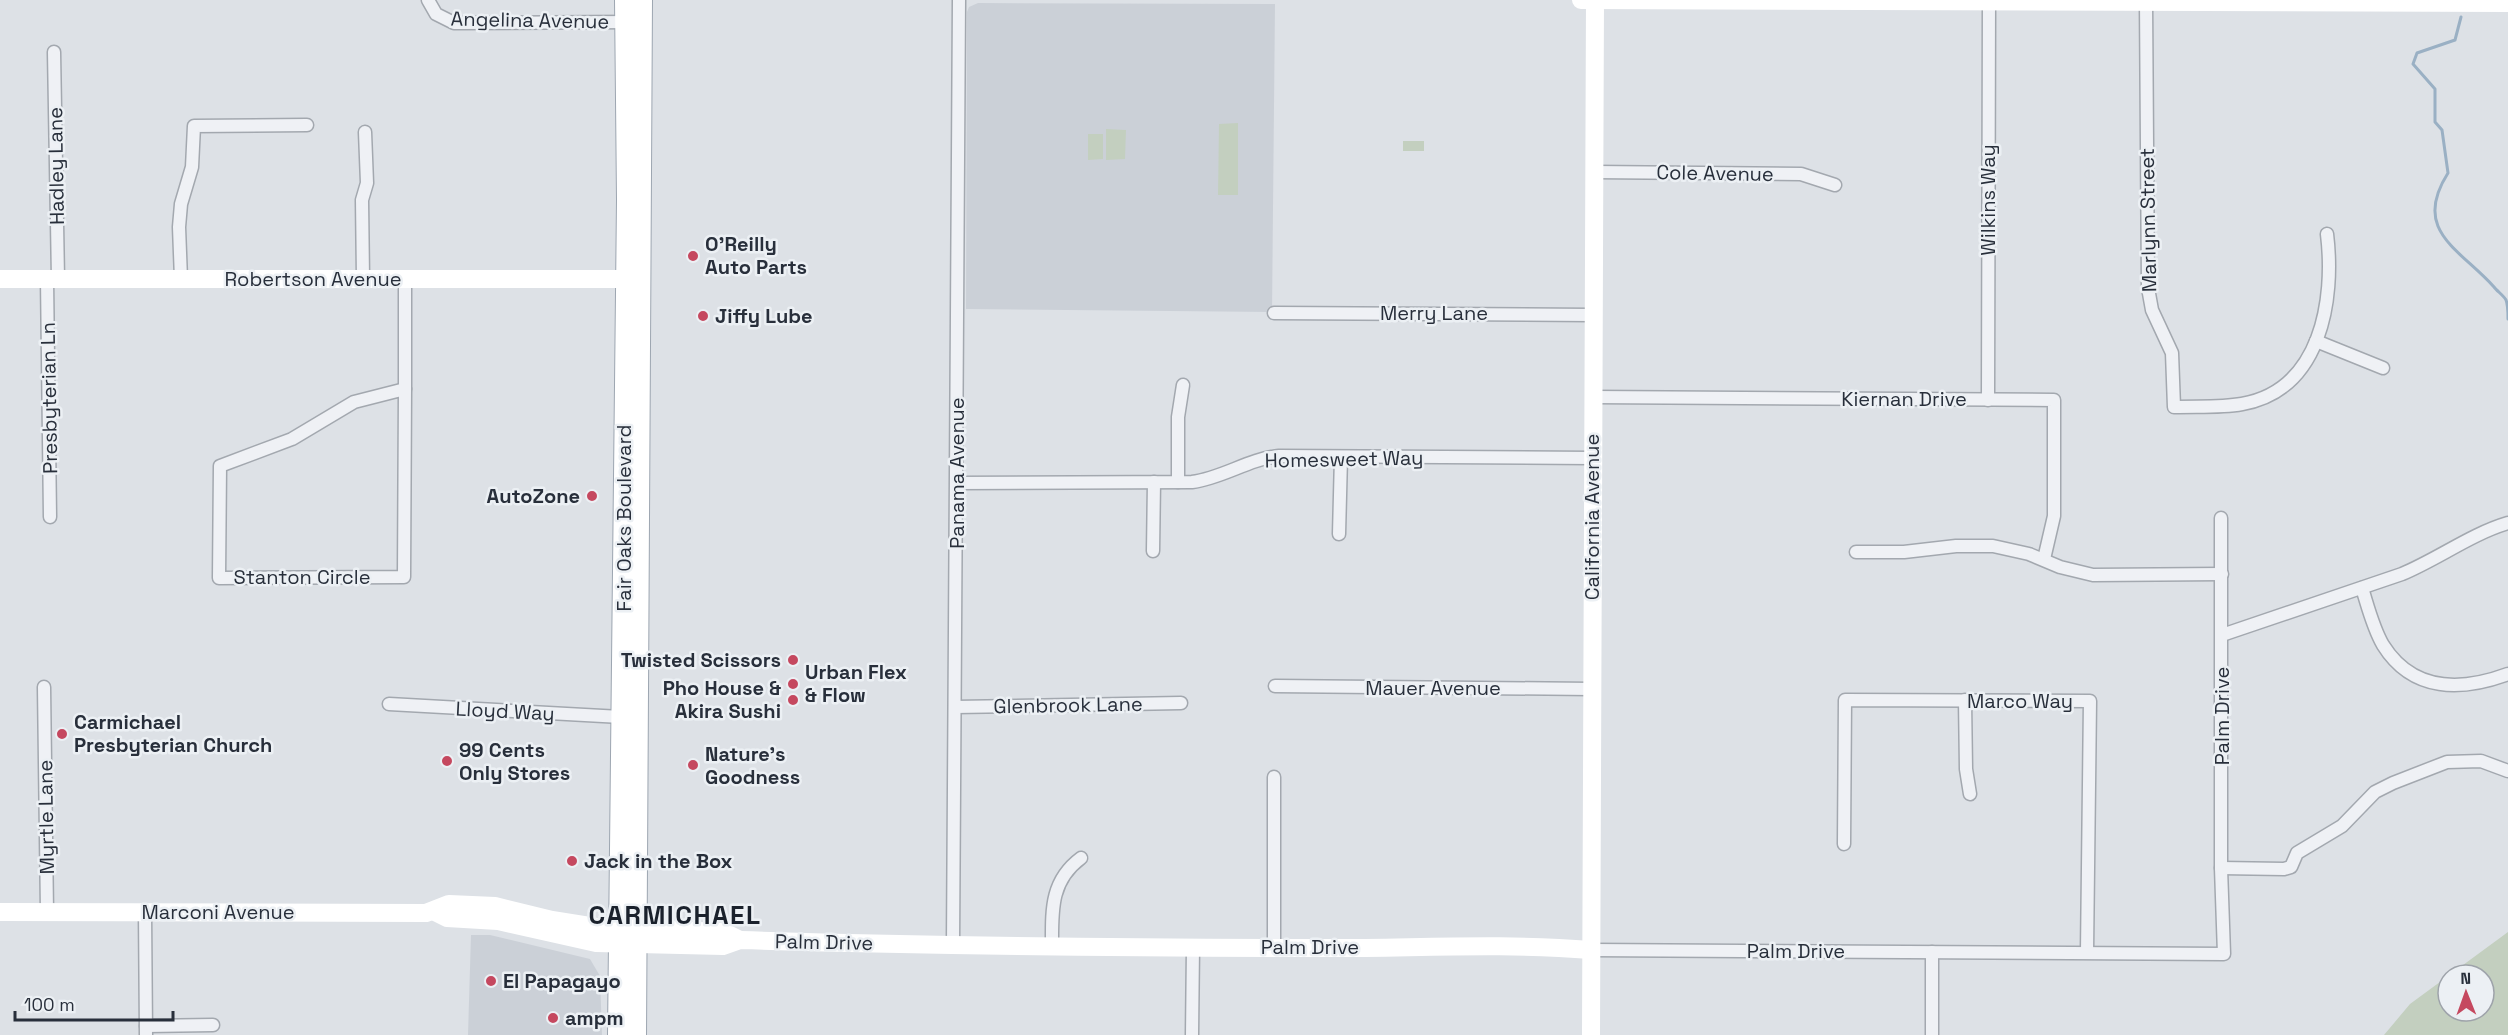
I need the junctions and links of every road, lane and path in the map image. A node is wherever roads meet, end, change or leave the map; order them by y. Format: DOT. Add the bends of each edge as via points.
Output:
graph roads {
  1 [pos="428,0"];
  2 [pos="625,0"];
  3 [pos="642,0"];
  4 [pos="959,0"];
  5 [pos="1581,0"];
  6 [pos="1594,0"];
  7 [pos="1989,0"];
  8 [pos="2311,0"];
  9 [pos="2146,1"];
  10 [pos="2508,3"];
  11 [pos="634,22"];
  12 [pos="54,52"];
  13 [pos="307,125"];
  14 [pos="365,132"];
  15 [pos="1594,172"];
  16 [pos="1835,185"];
  17 [pos="2327,234"];
  18 [pos="405,278"];
  19 [pos="0,279"];
  20 [pos="52,279"];
  21 [pos="181,279"];
  22 [pos="363,279"];
  23 [pos="634,279"];
  24 [pos="1274,313"];
  25 [pos="1593,315"];
  26 [pos="2316,341"];
  27 [pos="2383,368"];
  28 [pos="1183,385"];
  29 [pos="405,390"];
  30 [pos="1593,397"];
  31 [pos="1988,400"];
  32 [pos="1341,457"];
  33 [pos="1593,458"];
  34 [pos="1154,482"];
  35 [pos="1178,482"];
  36 [pos="957,483"];
  37 [pos="50,517"];
  38 [pos="2221,518"];
  39 [pos="2508,523"];
  40 [pos="1339,534"];
  41 [pos="1153,551"];
  42 [pos="1856,552"];
  43 [pos="2044,559"];
  44 [pos="2222,574"];
  45 [pos="2362,588"];
  46 [pos="624,608"];
  47 [pos="2222,635"];
  48 [pos="2508,674"];
  49 [pos="1275,686"];
  50 [pos="44,687"];
  51 [pos="1592,689"];
  52 [pos="1965,700"];
  53 [pos="1181,703"];
  54 [pos="389,704"];
  55 [pos="955,707"];
  56 [pos="621,717"];
  57 [pos="638,736"];
  58 [pos="2508,771"];
  59 [pos="1274,777"];
  60 [pos="1970,794"];
  61 [pos="1844,844"];
  62 [pos="1081,858"];
  63 [pos="2221,868"];
  64 [pos="0,912"];
  65 [pos="47,912"];
  66 [pos="145,912"];
  67 [pos="628,937"];
  68 [pos="953,945"];
  69 [pos="1052,946"];
  70 [pos="1193,947"];
  71 [pos="1274,948"];
  72 [pos="1591,950"];
  73 [pos="2087,951"];
  74 [pos="1932,952"];
  75 [pos="213,1025"];
  76 [pos="146,1030"];
  77 [pos="618,1035"];
  78 [pos="636,1035"];
  79 [pos="1192,1035"];
  80 [pos="1591,1035"];
  81 [pos="1932,1035"];
  1 -- 11 [label="street, Angelina Avenue" via="436,14 454,23"];
  2 -- 11 [label="main road, Fair Oaks Boulevard"];
  3 -- 11 [label="main road, Fair Oaks Boulevard"];
  4 -- 36 [label="street, Panama Avenue"];
  5 -- 6 [label="street"];
  6 -- 7 [label="street"];
  6 -- 15 [label="street, California Avenue"];
  7 -- 9 [label="street"];
  7 -- 31 [label="street, Wilkins Way"];
  8 -- 9 [label="street"];
  8 -- 10 [label="street"];
  9 -- 26 [label="street, Marlynn Street" via="2148,288 2152,310 2172,353 2174,407 2227,406 2274,393 2293,377"];
  11 -- 23 [label="main road, Fair Oaks Boulevard"];
  12 -- 20 [label="street, Hadley Lane"];
  13 -- 21 [label="street" via="194,126 192,167 179,227"];
  14 -- 22 [label="street"];
  15 -- 16 [label="street, Cole Avenue" via="1802,174"];
  15 -- 25 [label="street, California Avenue"];
  17 -- 26 [label="street, Marlynn Street" via="2329,294"];
  18 -- 22 [label="street, Robertson Avenue"];
  18 -- 23 [label="street, Robertson Avenue"];
  18 -- 29 [label="street, Stanton Circle"];
  19 -- 20 [label="street, Robertson Avenue"];
  20 -- 21 [label="street, Robertson Avenue"];
  20 -- 37 [label="street, Presbyterian Ln"];
  21 -- 22 [label="street, Robertson Avenue"];
  23 -- 46 [label="main road, Fair Oaks Boulevard"];
  23 -- 57 [label="main road, Fair Oaks Boulevard"];
  24 -- 25 [label="street, Merry Lane"];
  25 -- 30 [label="street, California Avenue"];
  26 -- 27 [label="street"];
  28 -- 35 [label="street" via="1178,417"];
  29 -- 29 [label="street, Stanton Circle" via="404,577 219,578 220,466 292,439 354,402"];
  30 -- 31 [label="street, Kiernan Drive"];
  30 -- 33 [label="street, California Avenue"];
  31 -- 43 [label="street, Kiernan Drive" via="2054,400 2054,516"];
  32 -- 33 [label="street, Homesweet Way"];
  32 -- 35 [label="street, Homesweet Way" via="1271,457 1206,480"];
  32 -- 40 [label="street"];
  33 -- 51 [label="street, California Avenue"];
  34 -- 35 [label="street, Homesweet Way"];
  34 -- 36 [label="street, Homesweet Way"];
  34 -- 41 [label="street"];
  36 -- 55 [label="street, Panama Avenue"];
  38 -- 44 [label="street, Palm Drive"];
  39 -- 45 [label="street" via="2430,562"];
  42 -- 43 [label="street" via="1920,552 1974,545 2011,549"];
  43 -- 44 [label="street" via="2093,575"];
  44 -- 47 [label="street, Palm Drive"];
  45 -- 47 [label="street"];
  45 -- 48 [label="street" via="2382,644 2422,679 2452,686 2484,683"];
  46 -- 56 [label="main road, Fair Oaks Boulevard"];
  46 -- 57 [label="main road" via="630,620 631,726"];
  47 -- 63 [label="street, Palm Drive"];
  49 -- 51 [label="street, Mauer Avenue"];
  50 -- 65 [label="street, Myrtle Lane"];
  51 -- 72 [label="street, California Avenue"];
  52 -- 60 [label="street"];
  52 -- 61 [label="street, Marco Way" via="1845,700"];
  52 -- 73 [label="street, Marco Way" via="2090,701"];
  53 -- 55 [label="street, Glenbrook Lane"];
  54 -- 56 [label="street, Lloyd Way"];
  55 -- 68 [label="street, Panama Avenue"];
  56 -- 67 [label="main road, Fair Oaks Boulevard"];
  57 -- 67 [label="main road, Fair Oaks Boulevard"];
  58 -- 63 [label="street" via="2481,761 2447,762 2375,792 2342,826 2298,853 2291,867"];
  59 -- 71 [label="street"];
  62 -- 69 [label="street" via="1066,871 1054,892"];
  63 -- 73 [label="street, Palm Drive" via="2224,954"];
  64 -- 65 [label="street, Marconi Avenue"];
  65 -- 66 [label="street, Marconi Avenue"];
  66 -- 67 [label="street, Marconi Avenue" via="435,912 449,904 495,906"];
  66 -- 76 [label="street"];
  67 -- 68 [label="street, Palm Drive" via="724,933 740,940"];
  67 -- 77 [label="main road, Fair Oaks Boulevard"];
  67 -- 78 [label="main road, Fair Oaks Boulevard"];
  68 -- 69 [label="street, Palm Drive"];
  69 -- 70 [label="street, Palm Drive"];
  70 -- 71 [label="street, Palm Drive"];
  70 -- 79 [label="street"];
  71 -- 72 [label="street, Palm Drive" via="1538,945"];
  72 -- 74 [label="street, Palm Drive"];
  72 -- 80 [label="street, California Avenue"];
  73 -- 74 [label="street, Palm Drive"];
  74 -- 81 [label="street"];
  75 -- 76 [label="street"];
}
